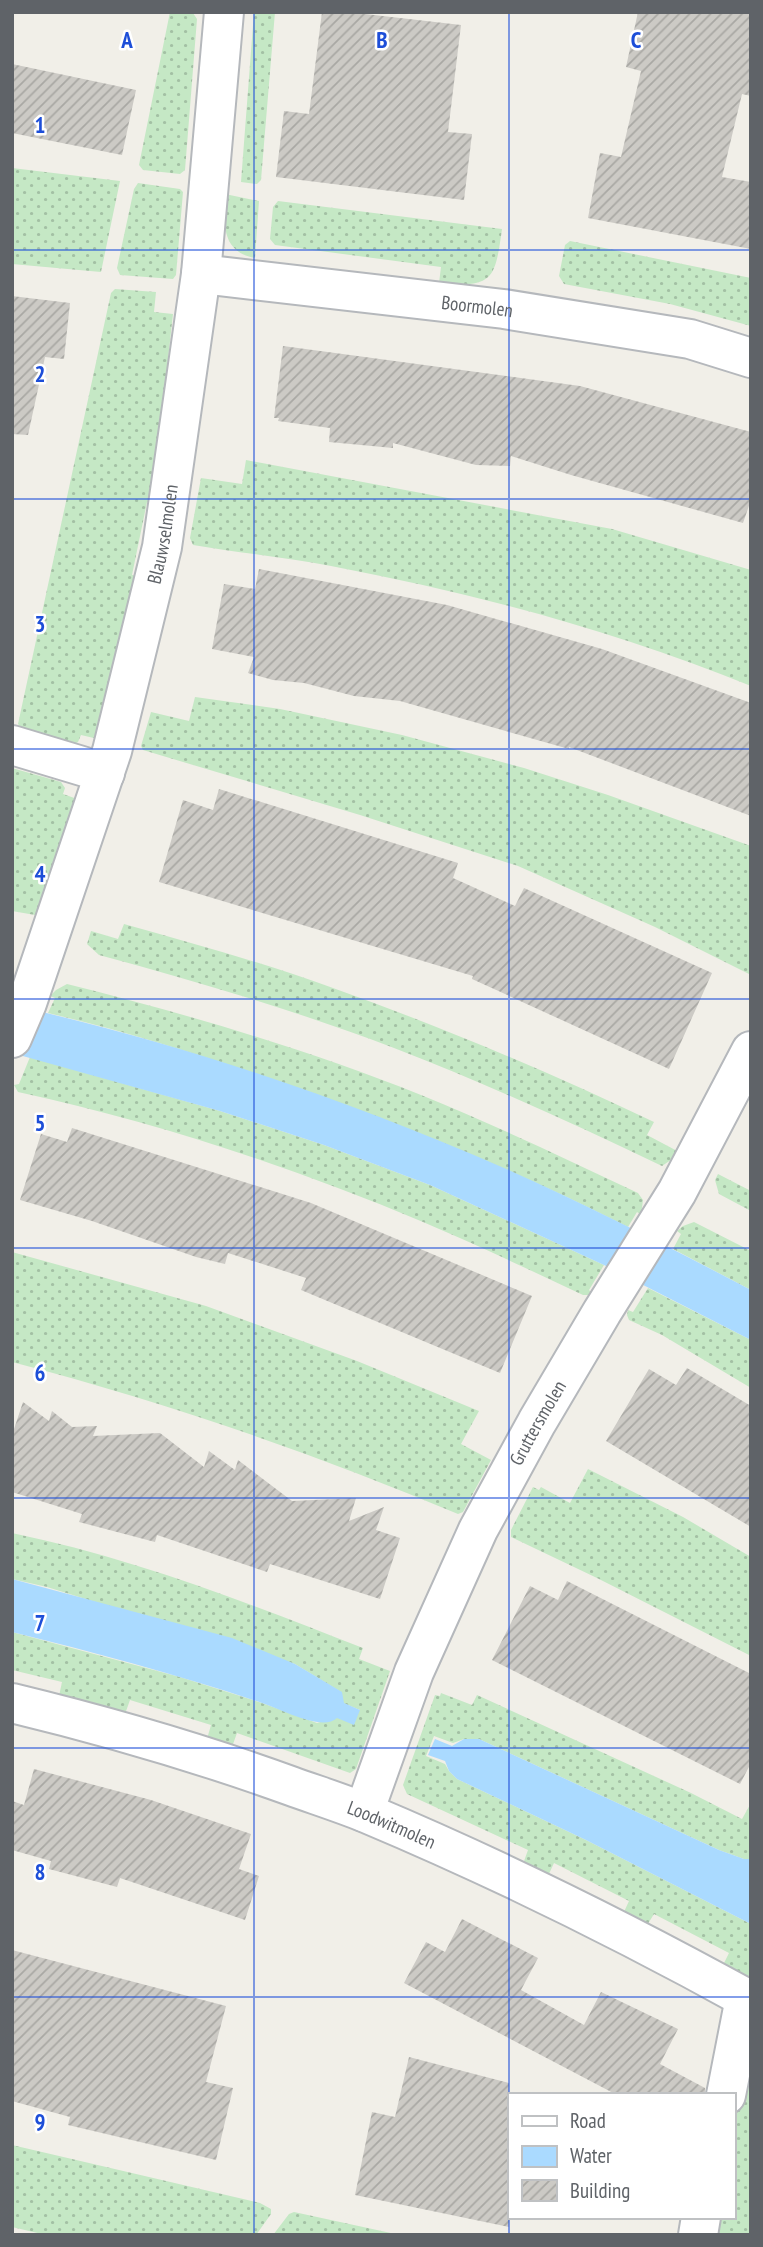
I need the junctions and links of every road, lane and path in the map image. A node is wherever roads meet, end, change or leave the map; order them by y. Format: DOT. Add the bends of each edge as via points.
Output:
graph roads {
  1 [pos="224,12"];
  2 [pos="201,274"];
  3 [pos="751,358"];
  4 [pos="12,745"];
  5 [pos="105,772"];
  6 [pos="12,1038"];
  7 [pos="751,1051"];
  8 [pos="12,1703"];
  9 [pos="364,1812"];
  10 [pos="748,1999"];
  11 [pos="726,2093"];
  1 -- 2 [label="street, Blauwselmolen"];
  2 -- 3 [label="street, Boormolen" via="503,309 690,340"];
  2 -- 5 [label="street, Blauwselmolen" via="162,547"];
  4 -- 5 [label="street"];
  5 -- 6 [label="street, Blauwselmolen"];
  7 -- 9 [label="street, Gruttersmolen" via="677,1192 537,1422 478,1530 414,1672"];
  8 -- 9 [label="street, Loodwitmolen" via="229,1764"];
  9 -- 10 [label="street, Loodwitmolen" via="554,1899"];
  10 -- 11 [label="street"];
}
